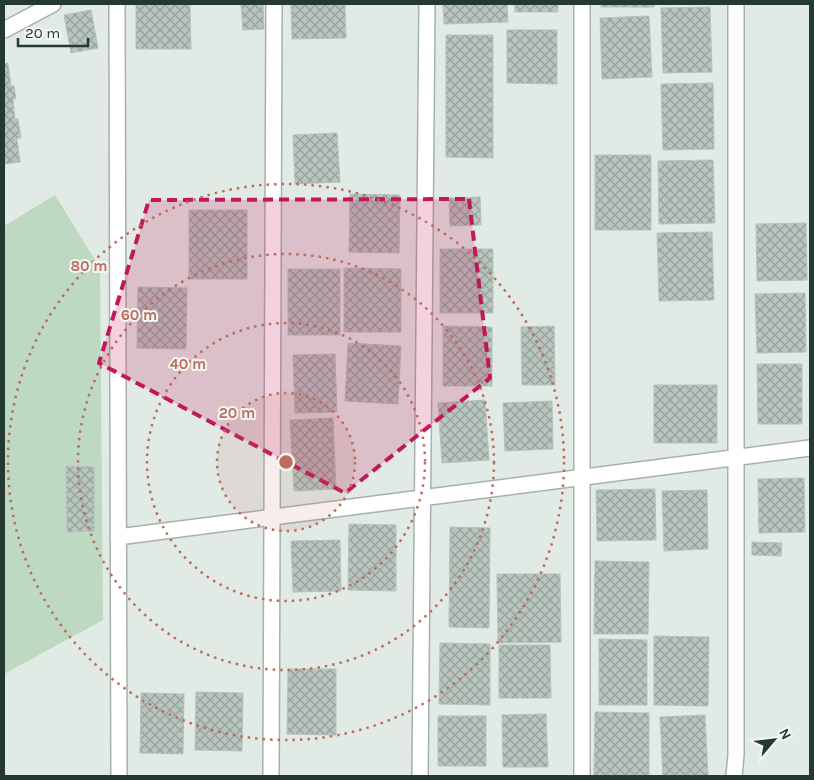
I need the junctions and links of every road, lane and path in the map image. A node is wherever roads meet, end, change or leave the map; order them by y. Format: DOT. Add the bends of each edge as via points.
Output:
graph roads {
  1 [pos="53,4"];
  2 [pos="117,4"];
  3 [pos="274,4"];
  4 [pos="427,4"];
  5 [pos="582,4"];
  6 [pos="736,4"];
  7 [pos="4,30"];
  8 [pos="810,448"];
  9 [pos="736,457"];
  10 [pos="582,477"];
  11 [pos="423,498"];
  12 [pos="272,517"];
  13 [pos="118,537"];
  14 [pos="119,776"];
  15 [pos="271,776"];
  16 [pos="420,776"];
  17 [pos="582,776"];
  18 [pos="734,776"];
  1 -- 7 [label="street"];
  2 -- 13 [label="street"];
  3 -- 12 [label="street"];
  4 -- 11 [label="street"];
  5 -- 10 [label="street"];
  6 -- 9 [label="street"];
  8 -- 9 [label="street"];
  9 -- 10 [label="street"];
  9 -- 18 [label="street"];
  10 -- 11 [label="street"];
  10 -- 17 [label="street"];
  11 -- 12 [label="street"];
  11 -- 16 [label="street"];
  12 -- 13 [label="street"];
  12 -- 15 [label="street"];
  13 -- 14 [label="street"];
}
